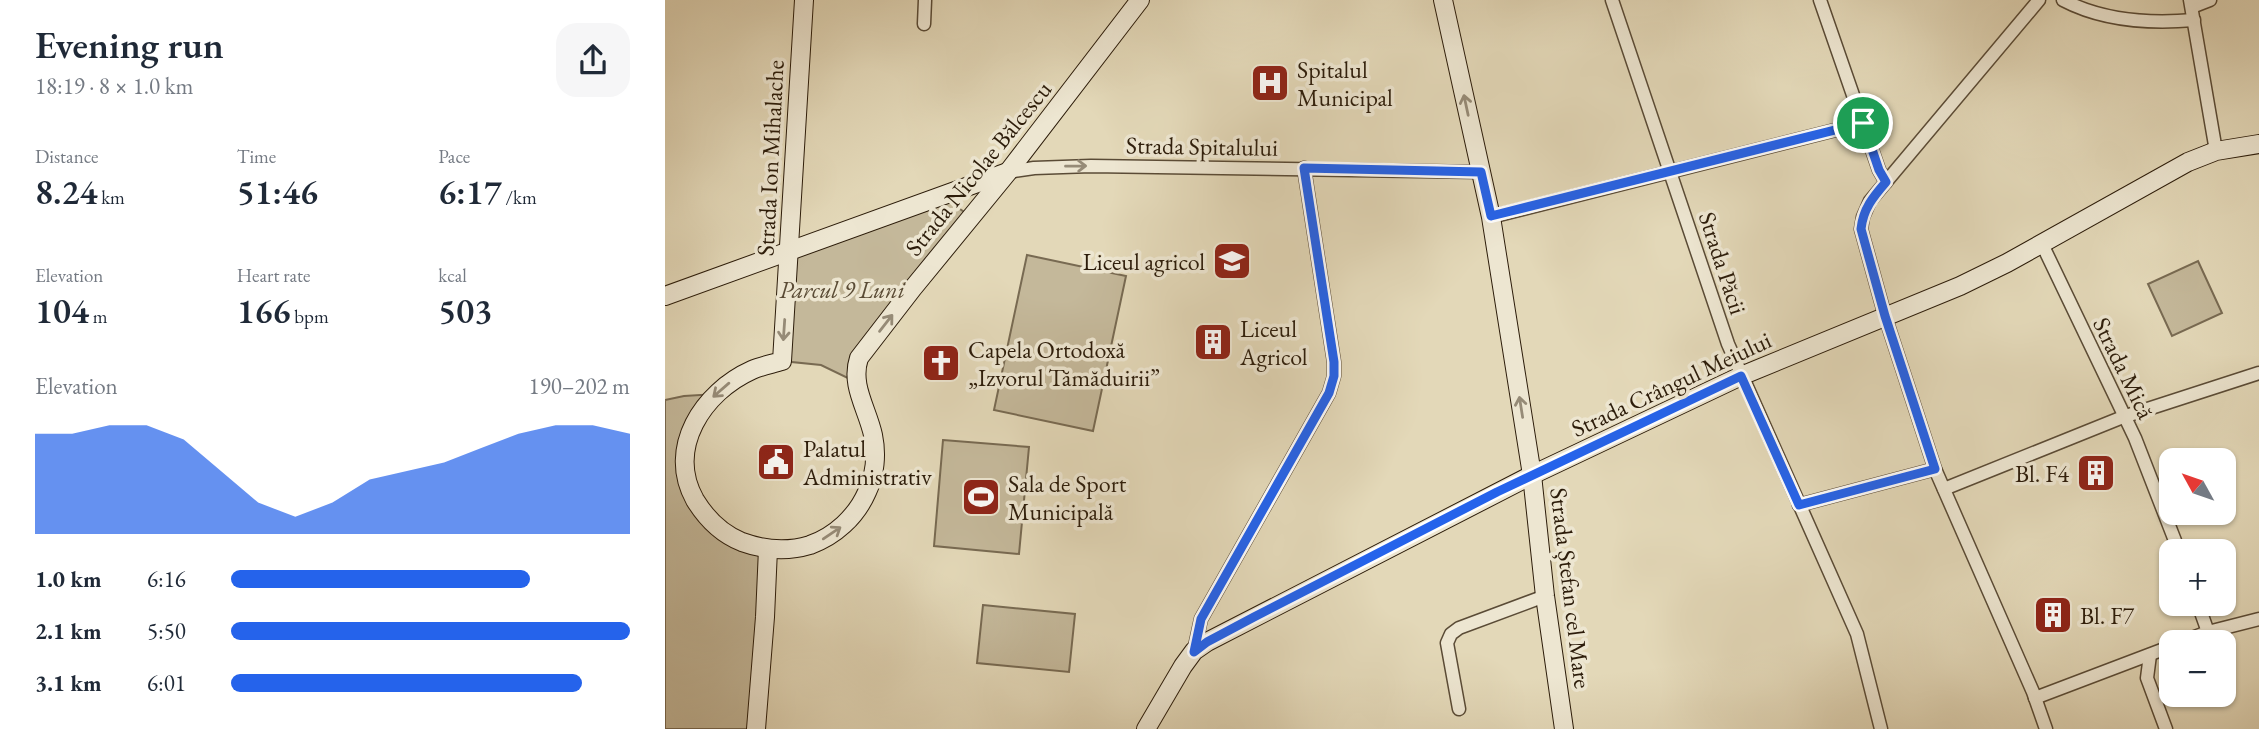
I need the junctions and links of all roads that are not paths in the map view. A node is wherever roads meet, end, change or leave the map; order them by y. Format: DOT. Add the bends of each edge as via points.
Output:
graph roads {
  1 [pos="804,0"];
  2 [pos="925,0"];
  3 [pos="1140,0"];
  4 [pos="1443,0"];
  5 [pos="1612,0"];
  6 [pos="1820,0"];
  7 [pos="2039,0"];
  8 [pos="2063,0"];
  9 [pos="2210,0"];
  10 [pos="2192,9"];
  11 [pos="924,24"];
  12 [pos="1863,123"];
  13 [pos="2259,144"];
  14 [pos="2216,151"];
  15 [pos="1304,168"];
  16 [pos="1671,171"];
  17 [pos="1008,172"];
  18 [pos="1481,172"];
  19 [pos="1886,182"];
  20 [pos="1491,216"];
  21 [pos="2042,244"];
  22 [pos="790,250"];
  23 [pos="665,296"];
  24 [pos="1885,316"];
  25 [pos="782,361"];
  26 [pos="2259,373"];
  27 [pos="1741,376"];
  28 [pos="2123,416"];
  29 [pos="1935,469"];
  30 [pos="1532,475"];
  31 [pos="1944,489"];
  32 [pos="1799,505"];
  33 [pos="2174,539"];
  34 [pos="768,549"];
  35 [pos="1545,596"];
  36 [pos="2259,619"];
  37 [pos="2216,630"];
  38 [pos="2159,651"];
  39 [pos="1194,652"];
  40 [pos="2150,655"];
  41 [pos="2035,698"];
  42 [pos="1459,709"];
  43 [pos="756,729"];
  44 [pos="1146,729"];
  45 [pos="1564,729"];
  46 [pos="1881,729"];
  47 [pos="2046,729"];
  48 [pos="2166,729"];
  1 -- 22 [label="street, Strada Ion Mihalache"];
  2 -- 11 [label="street"];
  3 -- 17 [label="street, Strada Nicolae Bălcescu"];
  18 -- 4 [label="street, Strada Ștefan cel Mare, one-way"];
  5 -- 16 [label="street, Strada Păcii"];
  6 -- 12 [label="street"];
  7 -- 19 [label="street"];
  8 -- 10 [label="street" via="2115,18 2159,21"];
  9 -- 10 [label="street"];
  10 -- 14 [label="street"];
  12 -- 16 [label="street"];
  12 -- 19 [label="street"];
  13 -- 14 [label="street, Strada Crângul Meiului"];
  14 -- 21 [label="street, Strada Crângul Meiului"];
  17 -- 15 [label="street, Strada Spitalului, one-way" via="1091,166"];
  15 -- 18 [label="street, Strada Spitalului"];
  15 -- 39 [label="street" via="1334,376 1329,393 1201,619"];
  16 -- 20 [label="street"];
  16 -- 27 [label="street, Strada Păcii"];
  17 -- 22 [label="street"];
  34 -- 17 [label="street, Strada Nicolae Bălcescu, one-way" via="799,548 827,537 859,507 872,479 875,450 856,382 859,358"];
  18 -- 20 [label="street, Strada Ștefan cel Mare"];
  19 -- 24 [label="street" via="1870,201 1861,229"];
  30 -- 20 [label="street, Strada Ștefan cel Mare, one-way"];
  21 -- 24 [label="street, Strada Crângul Meiului" via="1960,286"];
  21 -- 28 [label="street, Strada Mică"];
  22 -- 23 [label="street"];
  22 -- 25 [label="street, Strada Ion Mihalache, one-way"];
  24 -- 27 [label="street, Strada Crângul Meiului"];
  24 -- 29 [label="street"];
  25 -- 34 [label="street, Strada Nicolae Bălcescu, one-way" via="753,369 725,385 695,419 685,450 687,480 711,521 730,536"];
  26 -- 28 [label="street"];
  27 -- 30 [label="street, Strada Crângul Meiului"];
  27 -- 32 [label="street, Strada Păcii"];
  28 -- 31 [label="street"];
  28 -- 33 [label="street, Strada Mică"];
  29 -- 31 [label="street"];
  29 -- 32 [label="street"];
  30 -- 35 [label="street, Strada Ștefan cel Mare"];
  30 -- 39 [label="street, Strada Crângul Meiului"];
  31 -- 41 [label="street"];
  32 -- 46 [label="street, Strada Păcii" via="1857,634"];
  34 -- 43 [label="street"];
  35 -- 42 [label="street" via="1451,634 1447,643"];
  35 -- 45 [label="street, Strada Ștefan cel Mare"];
  36 -- 37 [label="street"];
  38 -- 40 [label="street"];
  39 -- 44 [label="street, Strada Crângul Meiului"];
  40 -- 41 [label="street"];
  40 -- 48 [label="street" via="2147,678"];
  41 -- 47 [label="street"];
}
